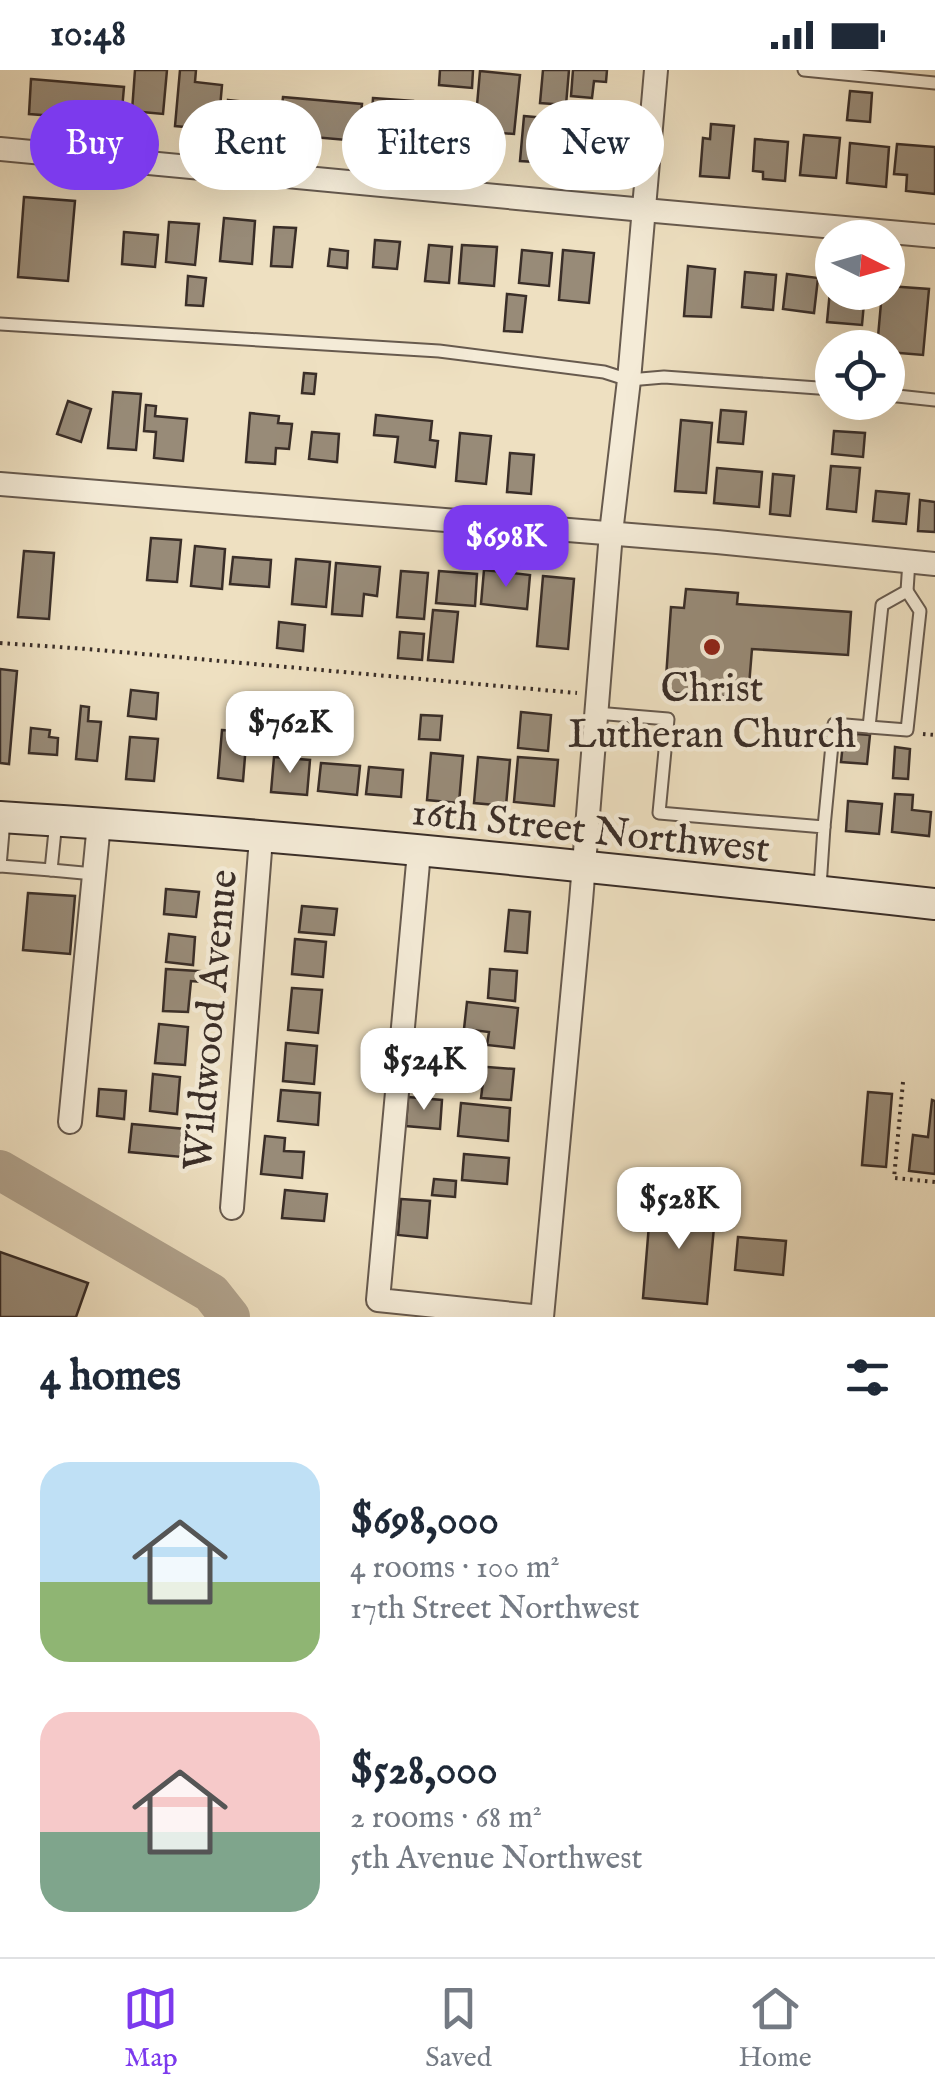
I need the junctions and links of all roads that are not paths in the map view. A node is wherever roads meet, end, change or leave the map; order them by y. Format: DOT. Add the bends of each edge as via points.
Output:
graph roads {
  1 [pos="656,70"];
  2 [pos="804,70"];
  3 [pos="935,84"];
  4 [pos="0,148"];
  5 [pos="644,210"];
  6 [pos="935,236"];
  7 [pos="0,324"];
  8 [pos="629,380"];
  9 [pos="815,388"];
  10 [pos="905,397"];
  11 [pos="935,400"];
  12 [pos="0,484"];
  13 [pos="611,533"];
  14 [pos="909,561"];
  15 [pos="935,564"];
  16 [pos="907,591"];
  17 [pos="596,712"];
  18 [pos="870,727"];
  19 [pos="2,817"];
  20 [pos="56,821"];
  21 [pos="99,824"];
  22 [pos="824,826"];
  23 [pos="261,838"];
  24 [pos="419,852"];
  25 [pos="0,866"];
  26 [pos="584,866"];
  27 [pos="51,870"];
  28 [pos="94,874"];
  29 [pos="820,892"];
  30 [pos="935,904"];
  31 [pos="70,1122"];
  32 [pos="232,1208"];
  33 [pos="542,1317"];
  1 -- 5 [label="street"];
  2 -- 3 [label="lane"];
  4 -- 5 [label="street"];
  5 -- 6 [label="street"];
  5 -- 8 [label="street"];
  7 -- 8 [label="lane" via="439,351"];
  8 -- 9 [label="lane"];
  8 -- 13 [label="street"];
  10 -- 11 [label="lane"];
  12 -- 13 [label="street"];
  13 -- 14 [label="street"];
  13 -- 17 [label="street"];
  14 -- 15 [label="street"];
  14 -- 16 [label="lane"];
  16 -- 18 [label="lane" via="882,605"];
  16 -- 18 [label="lane" via="920,610 907,730"];
  17 -- 22 [label="lane" via="668,719 659,813"];
  17 -- 26 [label="street"];
  18 -- 22 [label="lane" via="834,724"];
  19 -- 20 [label="street, 16th Street Northwest"];
  19 -- 25 [label="lane"];
  20 -- 21 [label="street, 16th Street Northwest"];
  20 -- 27 [label="lane"];
  21 -- 23 [label="street, 16th Street Northwest"];
  21 -- 28 [label="street"];
  22 -- 29 [label="lane"];
  23 -- 24 [label="street, 16th Street Northwest"];
  23 -- 32 [label="street, Wildwood Avenue"];
  24 -- 26 [label="street, 16th Street Northwest"];
  24 -- 33 [label="street" via="378,1300"];
  25 -- 27 [label="lane"];
  26 -- 29 [label="street, 16th Street Northwest"];
  26 -- 33 [label="street"];
  27 -- 28 [label="lane"];
  28 -- 31 [label="street"];
  29 -- 30 [label="street, 16th Street Northwest"];
}
